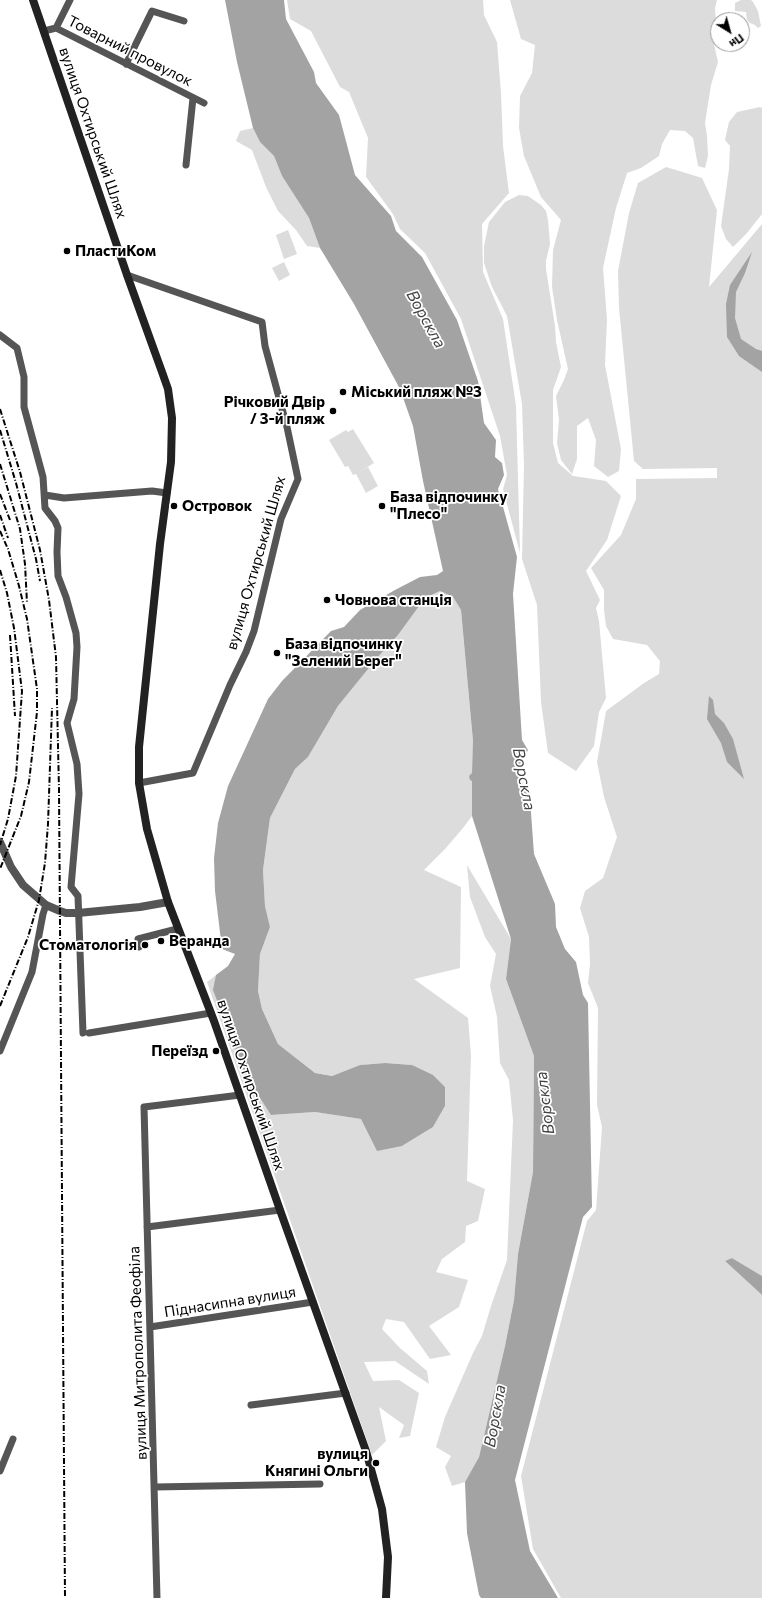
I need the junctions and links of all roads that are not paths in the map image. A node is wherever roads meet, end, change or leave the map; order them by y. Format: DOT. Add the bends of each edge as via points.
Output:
graph roads {
  1 [pos="33,0"];
  2 [pos="70,0"];
  3 [pos="184,22"];
  4 [pos="56,28"];
  5 [pos="44,31"];
  6 [pos="126,64"];
  7 [pos="193,98"];
  8 [pos="204,103"];
  9 [pos="186,165"];
  10 [pos="127,275"];
  11 [pos="0,335"];
  12 [pos="167,493"];
  13 [pos="45,495"];
  14 [pos="139,783"];
  15 [pos="0,842"];
  16 [pos="168,902"];
  17 [pos="46,906"];
  18 [pos="78,913"];
  19 [pos="178,929"];
  20 [pos="139,947"];
  21 [pos="211,1013"];
  22 [pos="0,1051"];
  23 [pos="240,1095"];
  24 [pos="280,1210"];
  25 [pos="147,1227"];
  26 [pos="313,1302"];
  27 [pos="150,1327"];
  28 [pos="346,1393"];
  29 [pos="251,1406"];
  30 [pos="13,1439"];
  31 [pos="0,1471"];
  32 [pos="320,1484"];
  33 [pos="154,1487"];
  34 [pos="156,1598"];
  35 [pos="386,1598"];
  1 -- 5 [label="main road, вулиця Охтирський Шлях"];
  2 -- 4 [label="street"];
  3 -- 6 [label="street" via="152,11"];
  4 -- 5 [label="street, Товарний провулок"];
  4 -- 6 [label="street, Товарний провулок"];
  5 -- 10 [label="main road, вулиця Охтирський Шлях"];
  6 -- 7 [label="street, Товарний провулок"];
  7 -- 8 [label="street, Товарний провулок"];
  7 -- 9 [label="street"];
  10 -- 12 [label="main road, вулиця Охтирський Шлях" via="168,389 172,418"];
  10 -- 14 [label="street, вулиця Охтирський Шлях" via="262,322 265,346 298,479 281,519 254,631 193,773"];
  11 -- 13 [label="street" via="17,348 24,377 24,407 43,477"];
  12 -- 13 [label="street" via="152,491 64,498"];
  12 -- 14 [label="main road, вулиця Охтирський Шлях" via="139,747"];
  13 -- 18 [label="street" via="45,508 58,528 58,576 76,632 74,698 66,723 77,764 79,794 72,887 78,896"];
  14 -- 16 [label="main road, вулиця Охтирський Шлях" via="146,829"];
  15 -- 17 [label="street" via="11,867 23,885"];
  16 -- 18 [label="street"];
  16 -- 19 [label="main road, вулиця Охтирський Шлях"];
  17 -- 18 [label="street" via="66,913"];
  17 -- 22 [label="street" via="32,972"];
  18 -- 21 [label="street" via="86,1033"];
  19 -- 20 [label="street" via="138,938"];
  19 -- 21 [label="main road, вулиця Охтирський Шлях"];
  21 -- 23 [label="main road, вулиця Охтирський Шлях"];
  23 -- 24 [label="main road, вулиця Охтирський Шлях"];
  23 -- 25 [label="street, вулиця Митрополита Феофіла" via="144,1107"];
  24 -- 25 [label="street"];
  24 -- 26 [label="main road, вулиця Охтирський Шлях"];
  25 -- 27 [label="street, вулиця Митрополита Феофіла"];
  26 -- 27 [label="street, Піднасипна вулиця"];
  26 -- 28 [label="main road, вулиця Охтирський Шлях"];
  27 -- 33 [label="street, вулиця Митрополита Феофіла"];
  28 -- 29 [label="street"];
  28 -- 35 [label="main road, вулиця Охтирський Шлях" via="382,1509 388,1557"];
  30 -- 31 [label="street"];
  32 -- 33 [label="street"];
  33 -- 34 [label="street, вулиця Митрополита Феофіла"];
}
